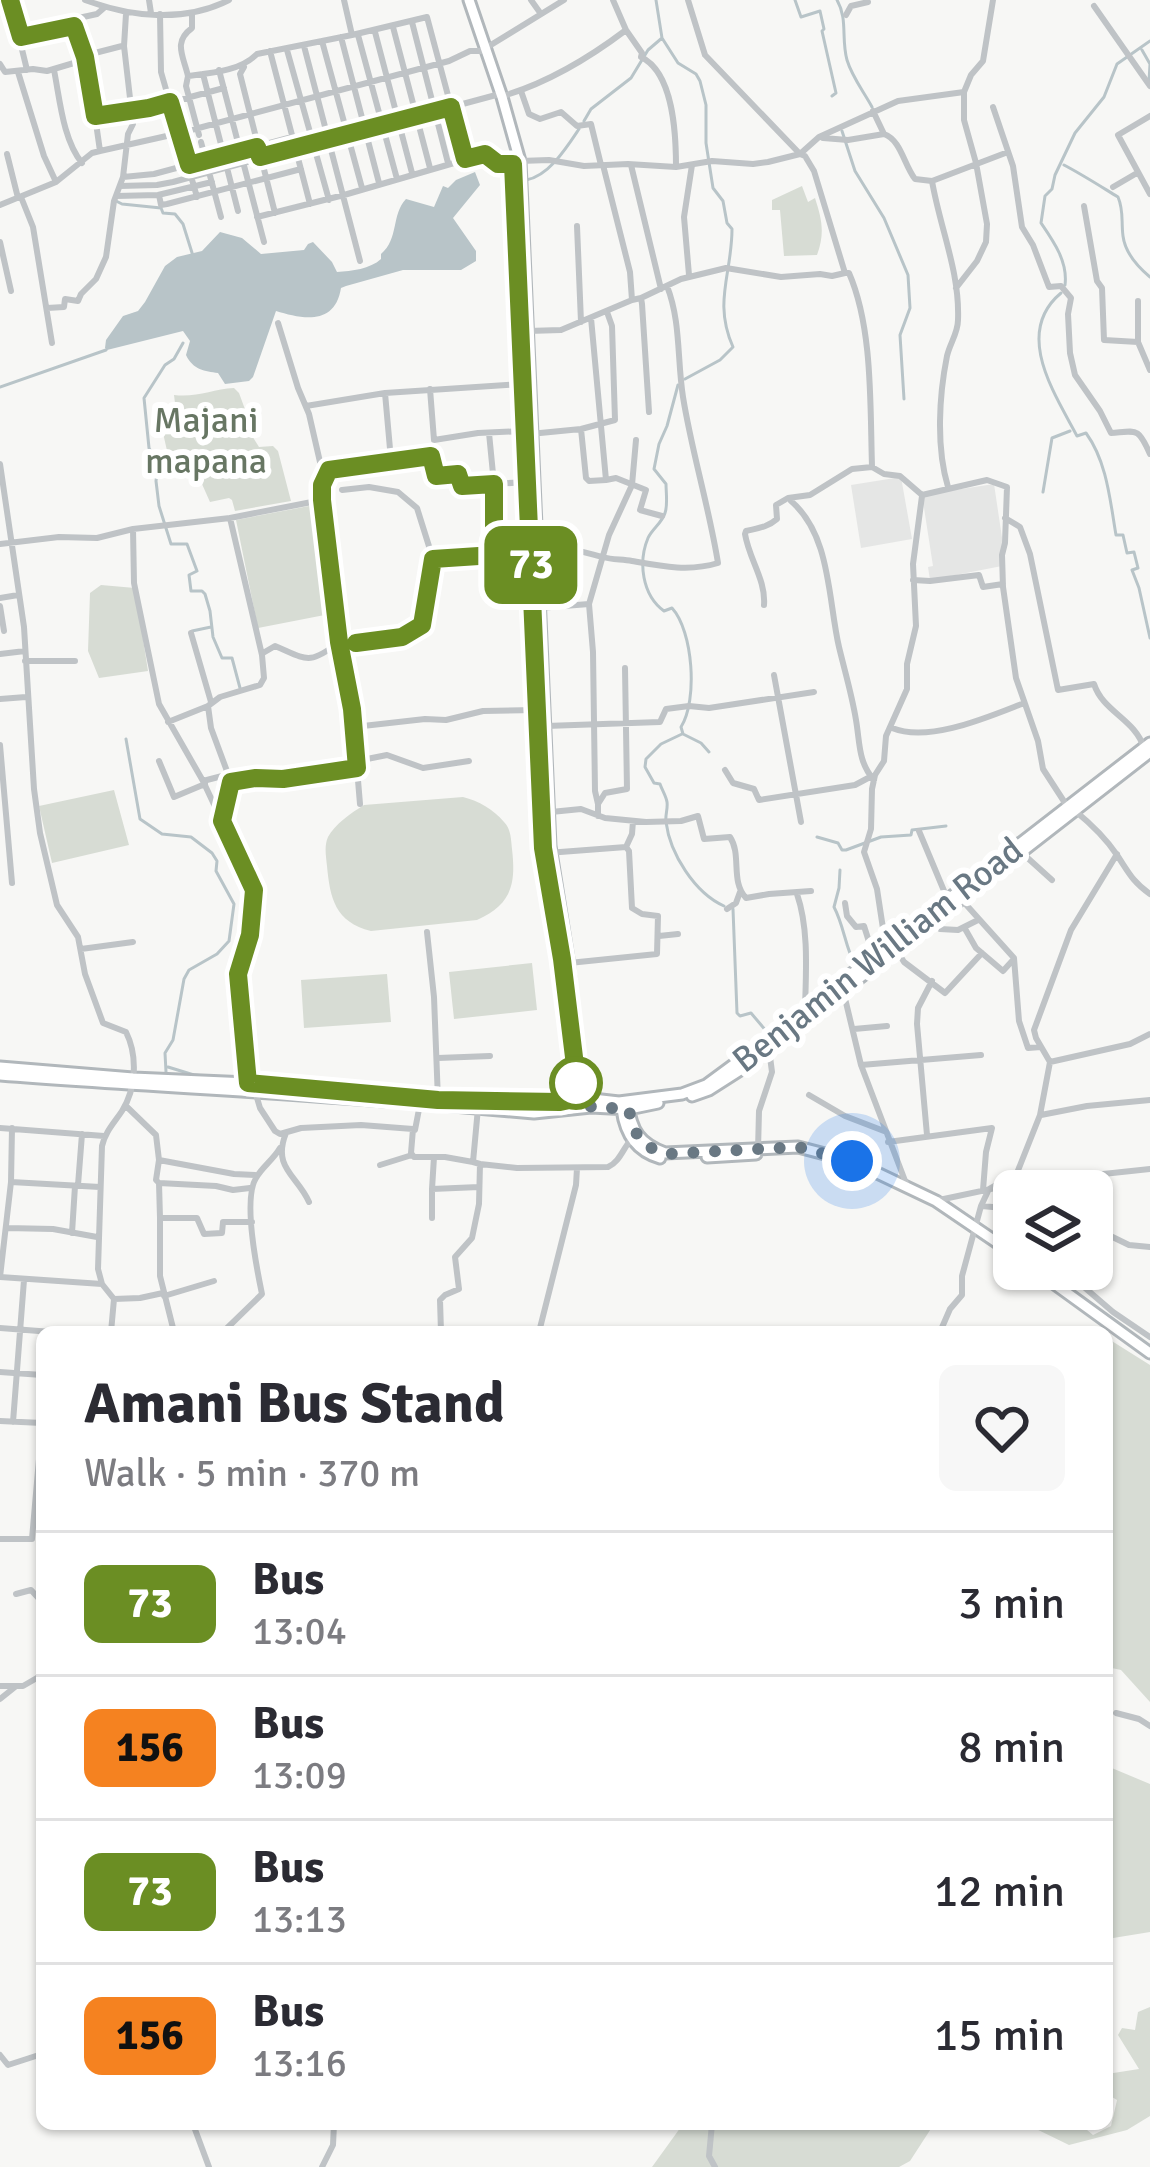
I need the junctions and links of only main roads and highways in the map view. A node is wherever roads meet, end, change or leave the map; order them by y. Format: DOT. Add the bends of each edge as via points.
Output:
graph roads {
  1 [pos="466,0"];
  2 [pos="516,162"];
  3 [pos="526,433"];
  4 [pos="533,550"];
  5 [pos="1149,749"];
  6 [pos="1071,808"];
  7 [pos="547,853"];
  8 [pos="893,946"];
  9 [pos="0,1071"];
  10 [pos="251,1088"];
  11 [pos="585,1103"];
  12 [pos="625,1105"];
  13 [pos="993,1239"];
  14 [pos="1063,1290"];
  15 [pos="1113,1326"];
  16 [pos="1113,1326"];
  17 [pos="1150,1353"];
  1 -- 2 [label="main road"];
  2 -- 3 [label="main road"];
  2 -- 3 [label="main road"];
  3 -- 4 [label="main road"];
  3 -- 4 [label="main road"];
  4 -- 7 [label="main road"];
  4 -- 7 [label="main road"];
  5 -- 6 [label="main road, Benjamin William Road"];
  6 -- 8 [label="main road, Benjamin William Road"];
  6 -- 8 [label="main road, Benjamin William Road"];
  7 -- 11 [label="main road"];
  7 -- 11 [label="main road"];
  8 -- 12 [label="main road, Benjamin William Road" via="706,1085"];
  8 -- 12 [label="main road, Benjamin William Road" via="709,1090"];
  9 -- 10 [label="main road"];
  10 -- 11 [label="main road"];
  10 -- 11 [label="main road" via="534,1113"];
  11 -- 12 [label="main road, Benjamin William Road"];
  12 -- 13 [label="main road" via="648,1154 758,1151 852,1161"];
  14 -- 15 [label="main road"];
  16 -- 17 [label="main road"];
}
